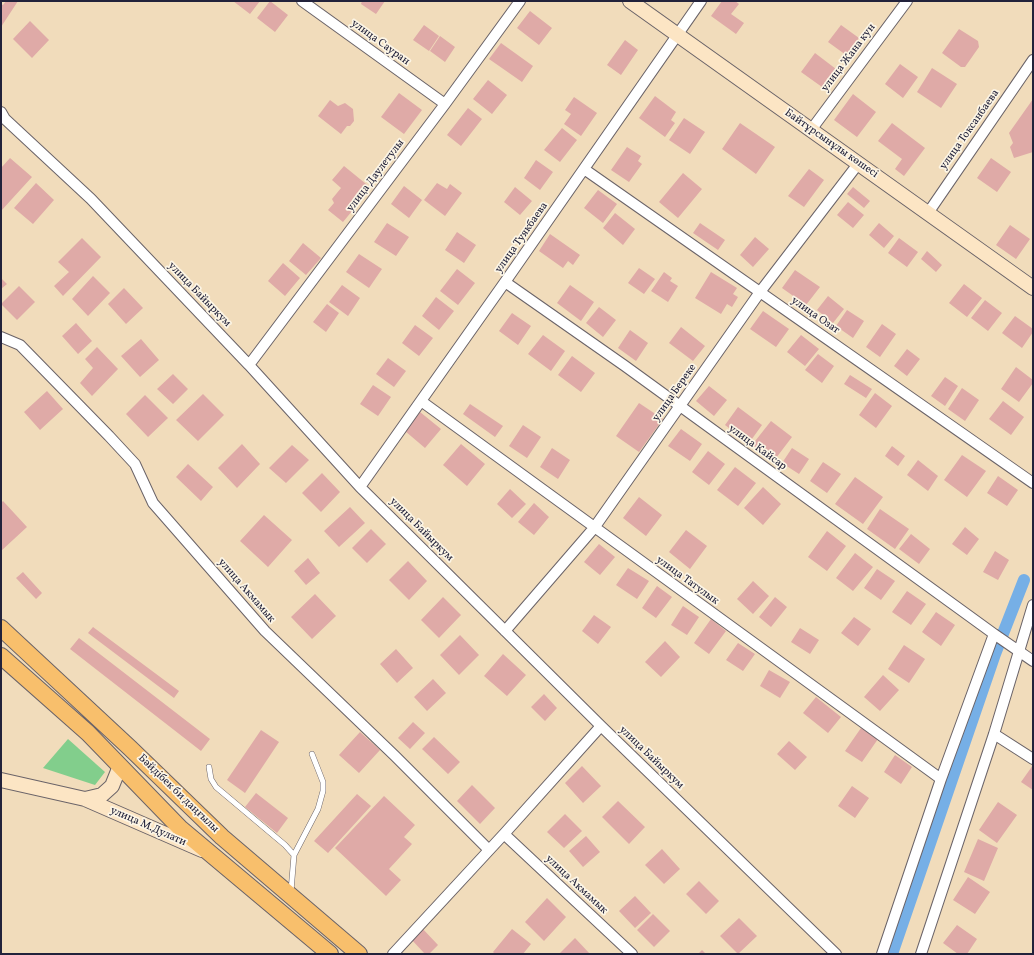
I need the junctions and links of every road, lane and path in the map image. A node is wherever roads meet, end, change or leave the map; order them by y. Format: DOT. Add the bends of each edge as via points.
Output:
graph roads {
  1 [pos="302,1"];
  2 [pos="520,1"];
  3 [pos="630,1"];
  4 [pos="701,1"];
  5 [pos="907,1"];
  6 [pos="678,35"];
  7 [pos="1033,60"];
  8 [pos="445,104"];
  9 [pos="1,112"];
  10 [pos="811,130"];
  11 [pos="858,164"];
  12 [pos="584,169"];
  13 [pos="928,213"];
  14 [pos="505,282"];
  15 [pos="1033,288"];
  16 [pos="760,292"];
  17 [pos="1,337"];
  18 [pos="249,365"];
  19 [pos="421,401"];
  20 [pos="680,407"];
  21 [pos="1033,483"];
  22 [pos="360,487"];
  23 [pos="594,528"];
  24 [pos="1033,604"];
  25 [pos="1,628"];
  26 [pos="505,630"];
  27 [pos="994,634"];
  28 [pos="1017,649"];
  29 [pos="1,656"];
  30 [pos="1033,661"];
  31 [pos="601,726"];
  32 [pos="994,734"];
  33 [pos="312,754"];
  34 [pos="1033,759"];
  35 [pos="120,766"];
  36 [pos="210,767"];
  37 [pos="940,779"];
  38 [pos="1,780"];
  39 [pos="85,799"];
  40 [pos="504,834"];
  41 [pos="489,850"];
  42 [pos="210,854"];
  43 [pos="294,855"];
  44 [pos="290,895"];
  45 [pos="330,954"];
  46 [pos="359,954"];
  47 [pos="393,954"];
  48 [pos="632,954"];
  49 [pos="836,954"];
  50 [pos="882,954"];
  51 [pos="921,954"];
  1 -- 8 [label="street, улица Сауран"];
  2 -- 8 [label="street, улица Даулетулы"];
  3 -- 6 [label="main road, Байтұрсынұлы көшесі"];
  4 -- 6 [label="street, улица Туякбаева"];
  5 -- 10 [label="street, улица Жана кун"];
  6 -- 10 [label="main road, Байтұрсынұлы көшесі"];
  6 -- 12 [label="street, улица Туякбаева"];
  7 -- 13 [label="street, улица Токсанбаева"];
  8 -- 18 [label="street, улица Даулетулы"];
  9 -- 18 [label="street, улица Байыркум" via="5,119 91,199"];
  10 -- 11 [label="main road, Байтұрсынұлы көшесі"];
  11 -- 13 [label="main road, Байтұрсынұлы көшесі"];
  11 -- 16 [label="street, улица Береке"];
  12 -- 14 [label="street, улица Туякбаева"];
  12 -- 16 [label="street, улица Озат"];
  13 -- 15 [label="main road, Байтұрсынұлы көшесі"];
  14 -- 19 [label="street, улица Туякбаева"];
  14 -- 20 [label="street, улица Кайсар"];
  16 -- 20 [label="street, улица Береке"];
  16 -- 21 [label="street, улица Озат"];
  17 -- 41 [label="street, улица Акмамык" via="20,346 135,464 153,504 265,632"];
  18 -- 22 [label="street, улица Байыркум"];
  19 -- 22 [label="street, улица Туякбаева"];
  19 -- 23 [label="street, улица Татулык"];
  20 -- 23 [label="street, улица Береке"];
  20 -- 27 [label="street, улица Кайсар"];
  22 -- 26 [label="street, улица Байыркум"];
  23 -- 26 [label="street, улица Береке"];
  23 -- 37 [label="street, улица Татулык"];
  24 -- 28 [label="street"];
  25 -- 44 [label="main road, Бәйдібек би даңғылы" via="222,837"];
  26 -- 31 [label="street, улица Байыркум"];
  27 -- 28 [label="street, улица Кайсар"];
  27 -- 37 [label="street"];
  28 -- 30 [label="street"];
  28 -- 32 [label="street"];
  29 -- 35 [label="main road, Бәйдібек би даңғылы" via="88,733"];
  31 -- 40 [label="street"];
  31 -- 49 [label="street, улица Байыркум"];
  32 -- 34 [label="street"];
  32 -- 51 [label="street"];
  33 -- 43 [label="lane" via="323,782 323,792 318,808"];
  35 -- 39 [label="main road" via="112,786 102,795"];
  35 -- 42 [label="main road, Бәйдібек би даңғылы" via="181,829"];
  36 -- 43 [label="lane" via="211,779 216,787"];
  37 -- 50 [label="street"];
  38 -- 39 [label="main road, улица М.Дулати"];
  39 -- 42 [label="main road, улица М.Дулати"];
  40 -- 41 [label="street"];
  40 -- 48 [label="street, улица Акмамык"];
  41 -- 47 [label="street"];
  42 -- 45 [label="main road"];
  43 -- 44 [label="lane"];
  44 -- 46 [label="main road, Бәйдібек би даңғылы"];
}
